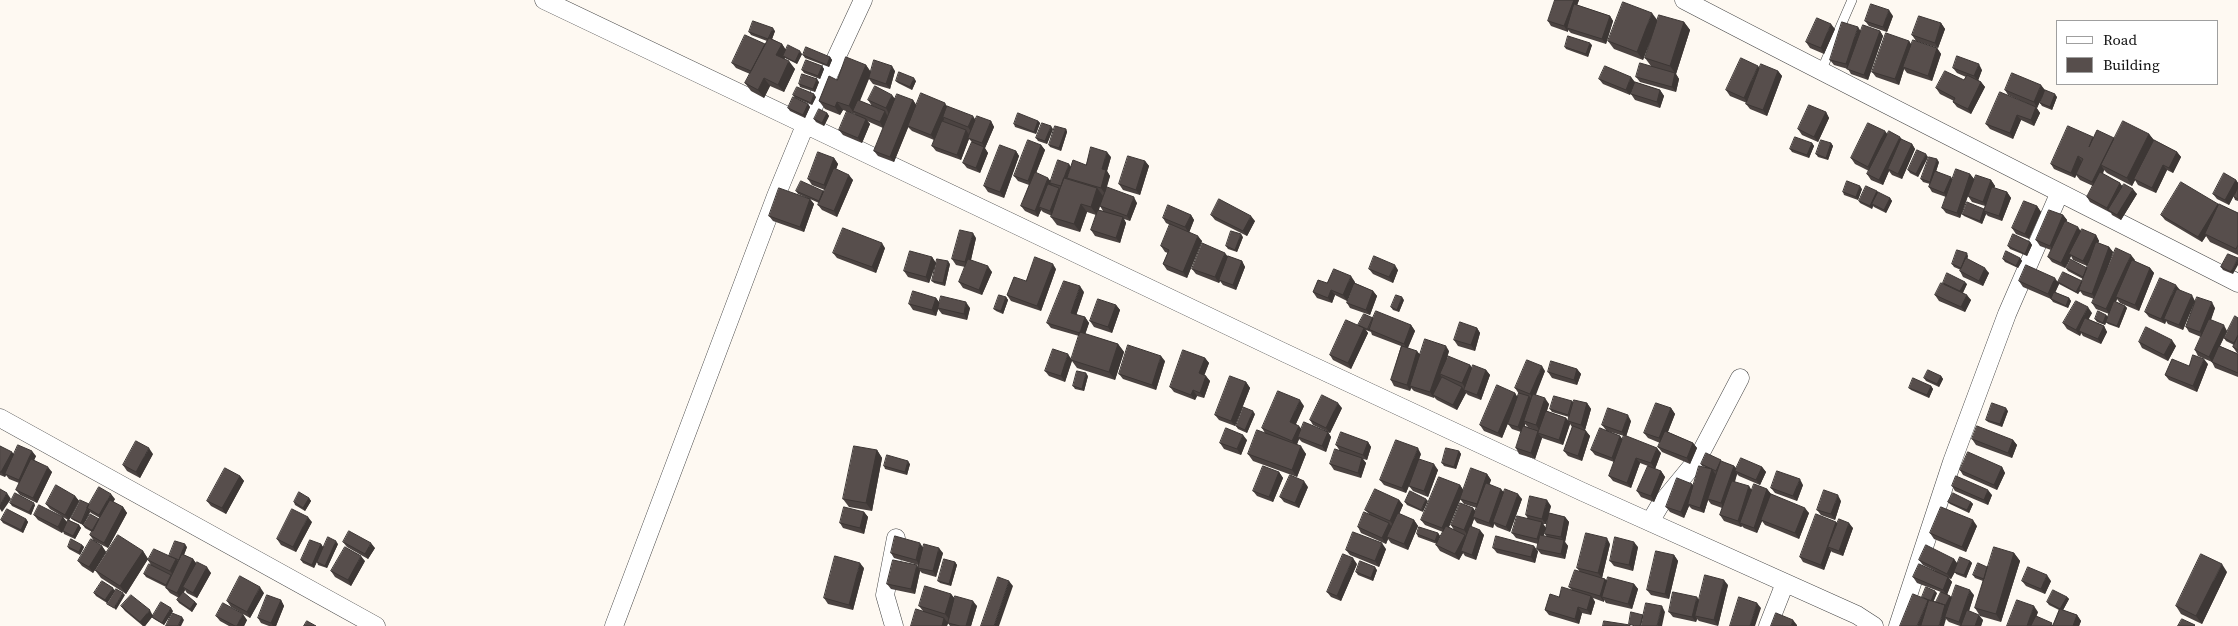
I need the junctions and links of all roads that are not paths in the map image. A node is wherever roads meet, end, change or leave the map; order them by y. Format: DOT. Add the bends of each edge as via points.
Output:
graph roads {
  1 [pos="544,0"];
  2 [pos="863,0"];
  3 [pos="1684,0"];
  4 [pos="1852,0"];
  5 [pos="1822,69"];
  6 [pos="806,123"];
  7 [pos="2060,194"];
  8 [pos="2238,283"];
  9 [pos="1740,378"];
  10 [pos="0,418"];
  11 [pos="1650,522"];
  12 [pos="896,538"];
  13 [pos="1785,583"];
  14 [pos="376,626"];
  15 [pos="614,626"];
  16 [pos="894,626"];
  17 [pos="1768,626"];
  18 [pos="1874,626"];
  19 [pos="1898,626"];
  1 -- 6 [label="street"];
  2 -- 6 [label="street"];
  3 -- 5 [label="street"];
  4 -- 5 [label="lane"];
  5 -- 7 [label="street"];
  6 -- 11 [label="street" via="1276,349"];
  6 -- 15 [label="street"];
  7 -- 8 [label="street"];
  7 -- 19 [label="street" via="2007,314 1952,462"];
  9 -- 11 [label="street" via="1697,460"];
  10 -- 14 [label="street"];
  11 -- 13 [label="street"];
  12 -- 16 [label="street" via="885,595"];
  13 -- 17 [label="street"];
  13 -- 18 [label="street" via="1857,615"];
}
